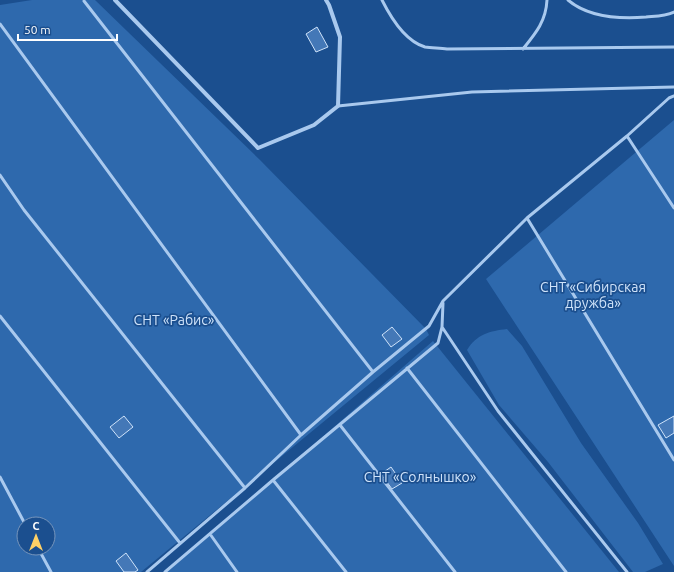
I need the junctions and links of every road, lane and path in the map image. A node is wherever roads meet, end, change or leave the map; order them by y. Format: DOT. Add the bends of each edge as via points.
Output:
graph roads {
  1 [pos="116,0"];
  2 [pos="326,0"];
  3 [pos="382,0"];
  4 [pos="547,0"];
  5 [pos="568,0"];
  6 [pos="84,1"];
  7 [pos="674,12"];
  8 [pos="0,24"];
  9 [pos="674,47"];
  10 [pos="523,49"];
  11 [pos="674,87"];
  12 [pos="674,96"];
  13 [pos="338,106"];
  14 [pos="627,136"];
  15 [pos="0,175"];
  16 [pos="674,208"];
  17 [pos="527,218"];
  18 [pos="443,301"];
  19 [pos="0,316"];
  20 [pos="442,326"];
  21 [pos="407,368"];
  22 [pos="373,372"];
  23 [pos="340,425"];
  24 [pos="301,435"];
  25 [pos="674,460"];
  26 [pos="0,477"];
  27 [pos="273,480"];
  28 [pos="245,488"];
  29 [pos="21,516"];
  30 [pos="210,534"];
  31 [pos="180,543"];
  32 [pos="42,556"];
  33 [pos="167,571"];
  34 [pos="51,572"];
  35 [pos="147,572"];
  36 [pos="237,572"];
  37 [pos="346,572"];
  38 [pos="455,572"];
  39 [pos="566,572"];
  40 [pos="627,572"];
  1 -- 13 [label="street" via="258,148 314,125"];
  2 -- 13 [label="street" via="340,38"];
  3 -- 10 [label="lane" via="400,29 412,40 424,46 447,49"];
  4 -- 10 [label="lane" via="546,12 536,33"];
  5 -- 7 [label="lane" via="575,6 597,15 628,19 666,16"];
  6 -- 22 [label="lane"];
  8 -- 24 [label="lane"];
  9 -- 10 [label="lane"];
  11 -- 13 [label="lane" via="472,92"];
  12 -- 14 [label="lane"];
  14 -- 16 [label="lane"];
  14 -- 17 [label="lane"];
  15 -- 28 [label="lane" via="24,210"];
  17 -- 18 [label="lane"];
  17 -- 25 [label="lane"];
  18 -- 20 [label="lane"];
  18 -- 22 [label="lane" via="429,326"];
  19 -- 31 [label="lane"];
  20 -- 21 [label="lane" via="438,344"];
  20 -- 40 [label="lane" via="498,411"];
  21 -- 23 [label="lane"];
  21 -- 39 [label="lane"];
  22 -- 24 [label="lane"];
  23 -- 27 [label="lane"];
  23 -- 38 [label="lane"];
  24 -- 28 [label="lane"];
  26 -- 29 [label="lane"];
  27 -- 30 [label="lane"];
  27 -- 37 [label="lane"];
  28 -- 31 [label="lane"];
  30 -- 33 [label="lane"];
  30 -- 36 [label="lane"];
  31 -- 35 [label="lane"];
  32 -- 34 [label="lane"];
}
